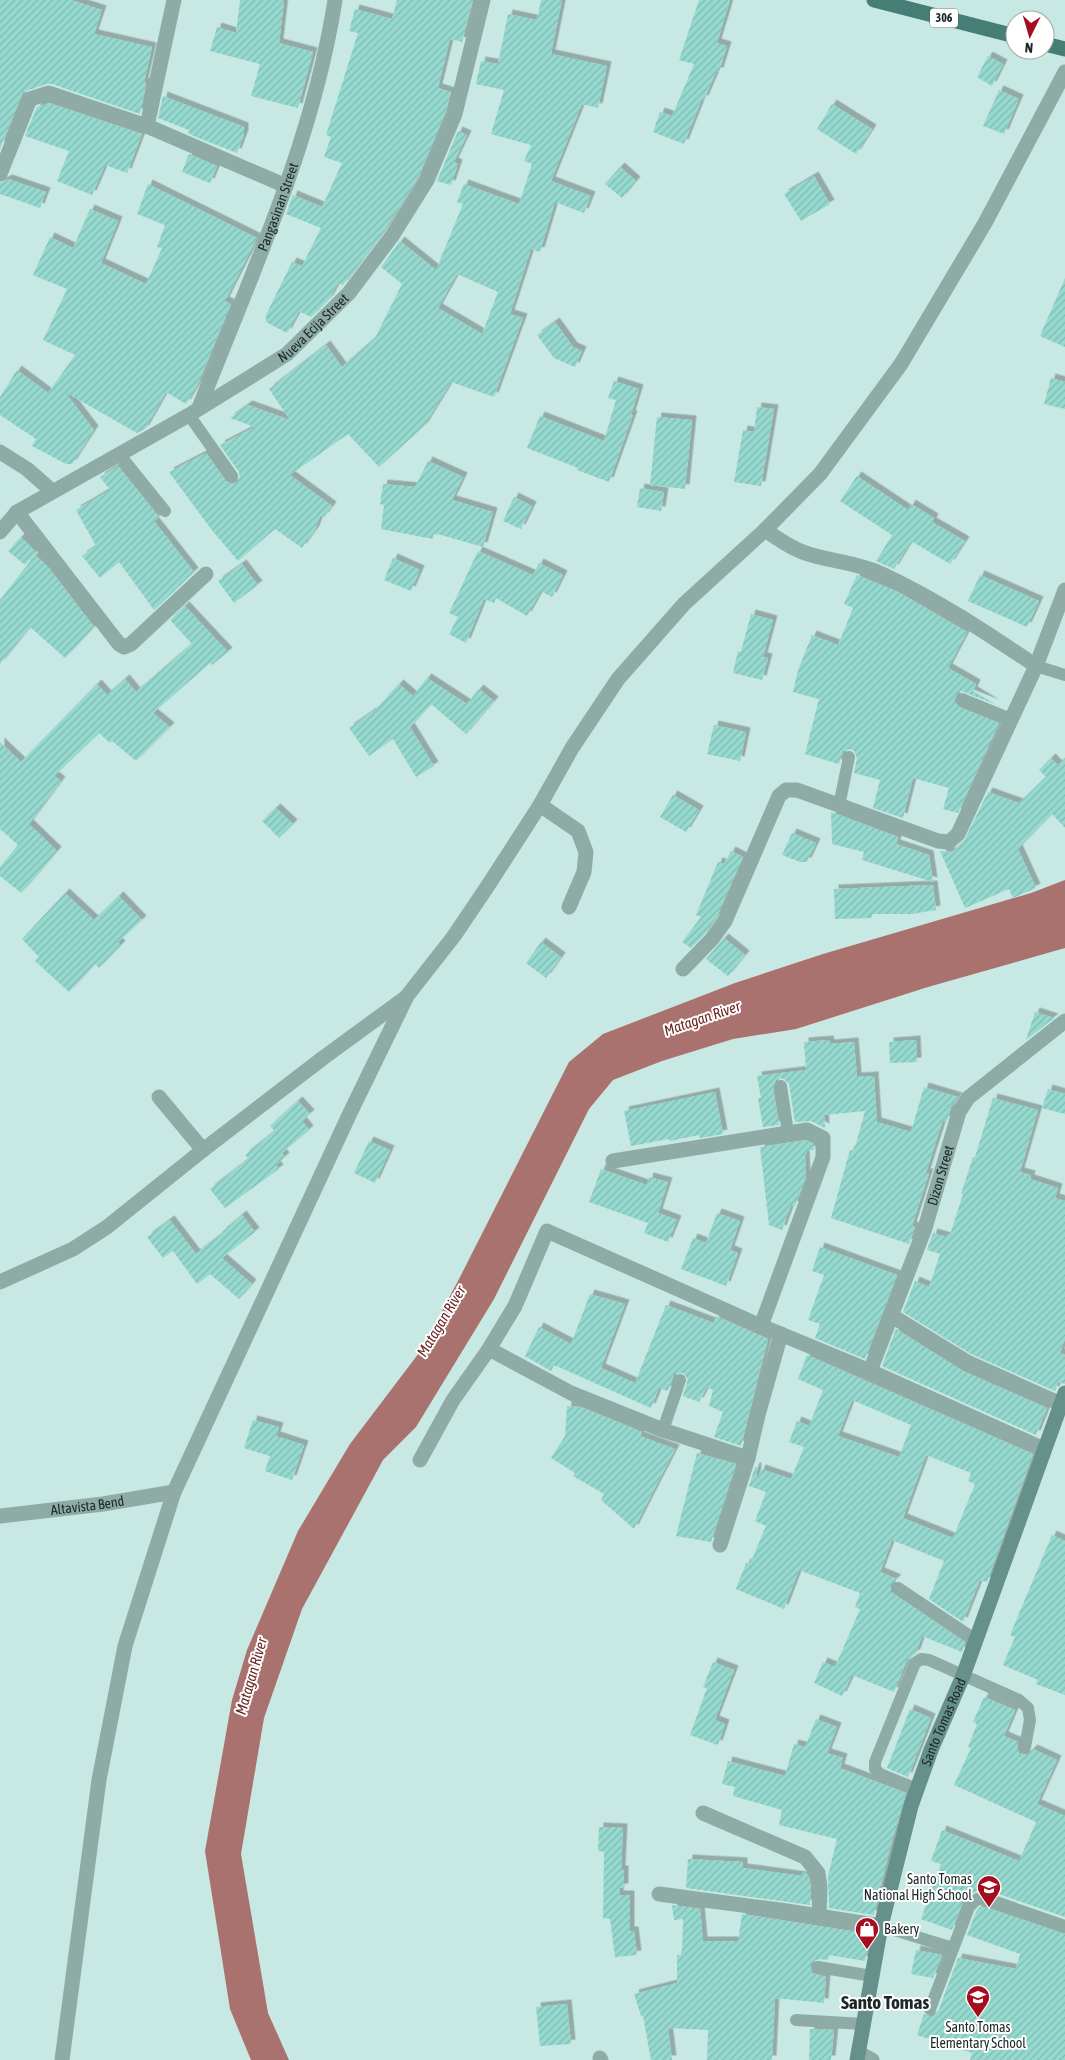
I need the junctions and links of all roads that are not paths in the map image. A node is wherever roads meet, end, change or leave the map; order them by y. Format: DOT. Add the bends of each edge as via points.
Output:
graph roads {
  1 [pos="174,0"];
  2 [pos="335,0"];
  3 [pos="483,0"];
  4 [pos="874,0"];
  5 [pos="1005,33"];
  6 [pos="1065,72"];
  7 [pos="147,126"];
  8 [pos="0,174"];
  9 [pos="286,186"];
  10 [pos="194,411"];
  11 [pos="0,452"];
  12 [pos="119,454"];
  13 [pos="232,476"];
  14 [pos="52,491"];
  15 [pos="165,511"];
  16 [pos="17,512"];
  17 [pos="765,530"];
  18 [pos="0,532"];
  19 [pos="206,574"];
  20 [pos="1065,590"];
  21 [pos="1036,666"];
  22 [pos="1065,675"];
  23 [pos="962,699"];
  24 [pos="1011,719"];
  25 [pos="848,758"];
  26 [pos="540,805"];
  27 [pos="839,806"];
  28 [pos="569,907"];
  29 [pos="683,969"];
  30 [pos="408,996"];
  31 [pos="1065,1021"];
  32 [pos="781,1086"];
  33 [pos="160,1096"];
  34 [pos="788,1133"];
  35 [pos="203,1150"];
  36 [pos="613,1161"];
  37 [pos="0,1282"];
  38 [pos="892,1316"];
  39 [pos="761,1326"];
  40 [pos="781,1334"];
  41 [pos="489,1348"];
  42 [pos="870,1370"];
  43 [pos="680,1380"];
  44 [pos="1063,1398"];
  45 [pos="663,1430"];
  46 [pos="1044,1449"];
  47 [pos="748,1458"];
  48 [pos="420,1460"];
  49 [pos="174,1492"];
  50 [pos="0,1516"];
  51 [pos="720,1545"];
  52 [pos="898,1588"];
  53 [pos="976,1640"];
  54 [pos="963,1676"];
  55 [pos="1025,1747"];
  56 [pos="918,1789"];
  57 [pos="703,1813"];
  58 [pos="659,1894"];
  59 [pos="819,1916"];
  60 [pos="880,1926"];
  61 [pos="1065,1926"];
  62 [pos="953,1948"];
  63 [pos="818,1967"];
  64 [pos="872,1976"];
  65 [pos="930,2009"];
  66 [pos="796,2020"];
  67 [pos="863,2024"];
  68 [pos="863,2058"];
  69 [pos="62,2060"];
  1 -- 7 [label="street"];
  2 -- 9 [label="street, Pangasinan Street" via="308,122"];
  3 -- 10 [label="street, Nueva Ecija Street" via="455,114 427,180 392,236 349,293 287,354"];
  4 -- 5 [label="main road, 306"];
  6 -- 17 [label="street" via="985,222 901,364 820,474"];
  7 -- 8 [label="street" via="49,92 30,99"];
  7 -- 9 [label="street"];
  9 -- 10 [label="street, Pangasinan Street"];
  10 -- 12 [label="street, Nueva Ecija Street"];
  10 -- 13 [label="lane"];
  11 -- 14 [label="street" via="27,469"];
  12 -- 14 [label="street, Nueva Ecija Street"];
  12 -- 15 [label="lane"];
  14 -- 16 [label="street, Nueva Ecija Street"];
  16 -- 18 [label="street, Nueva Ecija Street"];
  16 -- 19 [label="street" via="124,647"];
  17 -- 21 [label="street" via="789,546 811,555 859,564 882,574 974,624"];
  17 -- 26 [label="street" via="684,604 618,679 572,748"];
  20 -- 21 [label="street"];
  21 -- 22 [label="lane"];
  21 -- 24 [label="street"];
  23 -- 24 [label="lane"];
  24 -- 27 [label="street" via="958,834 949,842"];
  25 -- 27 [label="lane"];
  26 -- 28 [label="street" via="578,831 586,852 584,872"];
  26 -- 30 [label="street" via="454,936"];
  27 -- 29 [label="street" via="797,790 786,790 779,796 725,921"];
  30 -- 35 [label="street"];
  30 -- 49 [label="street"];
  31 -- 38 [label="street, Dizon Street" via="968,1098 958,1112 925,1228"];
  32 -- 34 [label="lane"];
  33 -- 35 [label="street"];
  34 -- 36 [label="street"];
  34 -- 39 [label="street" via="807,1130 823,1138 822,1157"];
  35 -- 37 [label="street" via="107,1227 73,1249"];
  38 -- 42 [label="street, Dizon Street"];
  38 -- 44 [label="street" via="967,1362"];
  39 -- 40 [label="street"];
  39 -- 41 [label="street" via="547,1231 515,1306"];
  40 -- 42 [label="street"];
  40 -- 47 [label="street"];
  41 -- 45 [label="street" via="571,1393"];
  41 -- 48 [label="street" via="453,1400"];
  42 -- 46 [label="street"];
  43 -- 45 [label="lane"];
  44 -- 46 [label="street, Santo Tomas Road"];
  45 -- 47 [label="street"];
  46 -- 53 [label="street, Santo Tomas Road"];
  47 -- 51 [label="street"];
  49 -- 50 [label="street, Altavista Bend"];
  49 -- 69 [label="street" via="125,1646 104,1751"];
  52 -- 53 [label="lane"];
  53 -- 54 [label="street, Santo Tomas Road"];
  54 -- 55 [label="lane" via="1019,1700 1028,1708 1030,1720"];
  54 -- 56 [label="street, Santo Tomas Road"];
  54 -- 56 [label="lane" via="929,1660 915,1662 875,1762 875,1769 880,1774"];
  56 -- 60 [label="street, Santo Tomas Road"];
  57 -- 59 [label="street" via="806,1857 818,1873"];
  58 -- 59 [label="street"];
  59 -- 60 [label="street"];
  60 -- 62 [label="lane"];
  60 -- 64 [label="street, Santo Tomas Road"];
  61 -- 62 [label="lane" via="990,1900 977,1899 969,1907"];
  62 -- 65 [label="lane"];
  63 -- 64 [label="lane"];
  64 -- 67 [label="street, Santo Tomas Road"];
  66 -- 67 [label="lane"];
  67 -- 68 [label="street, Santo Tomas Road"];
}
